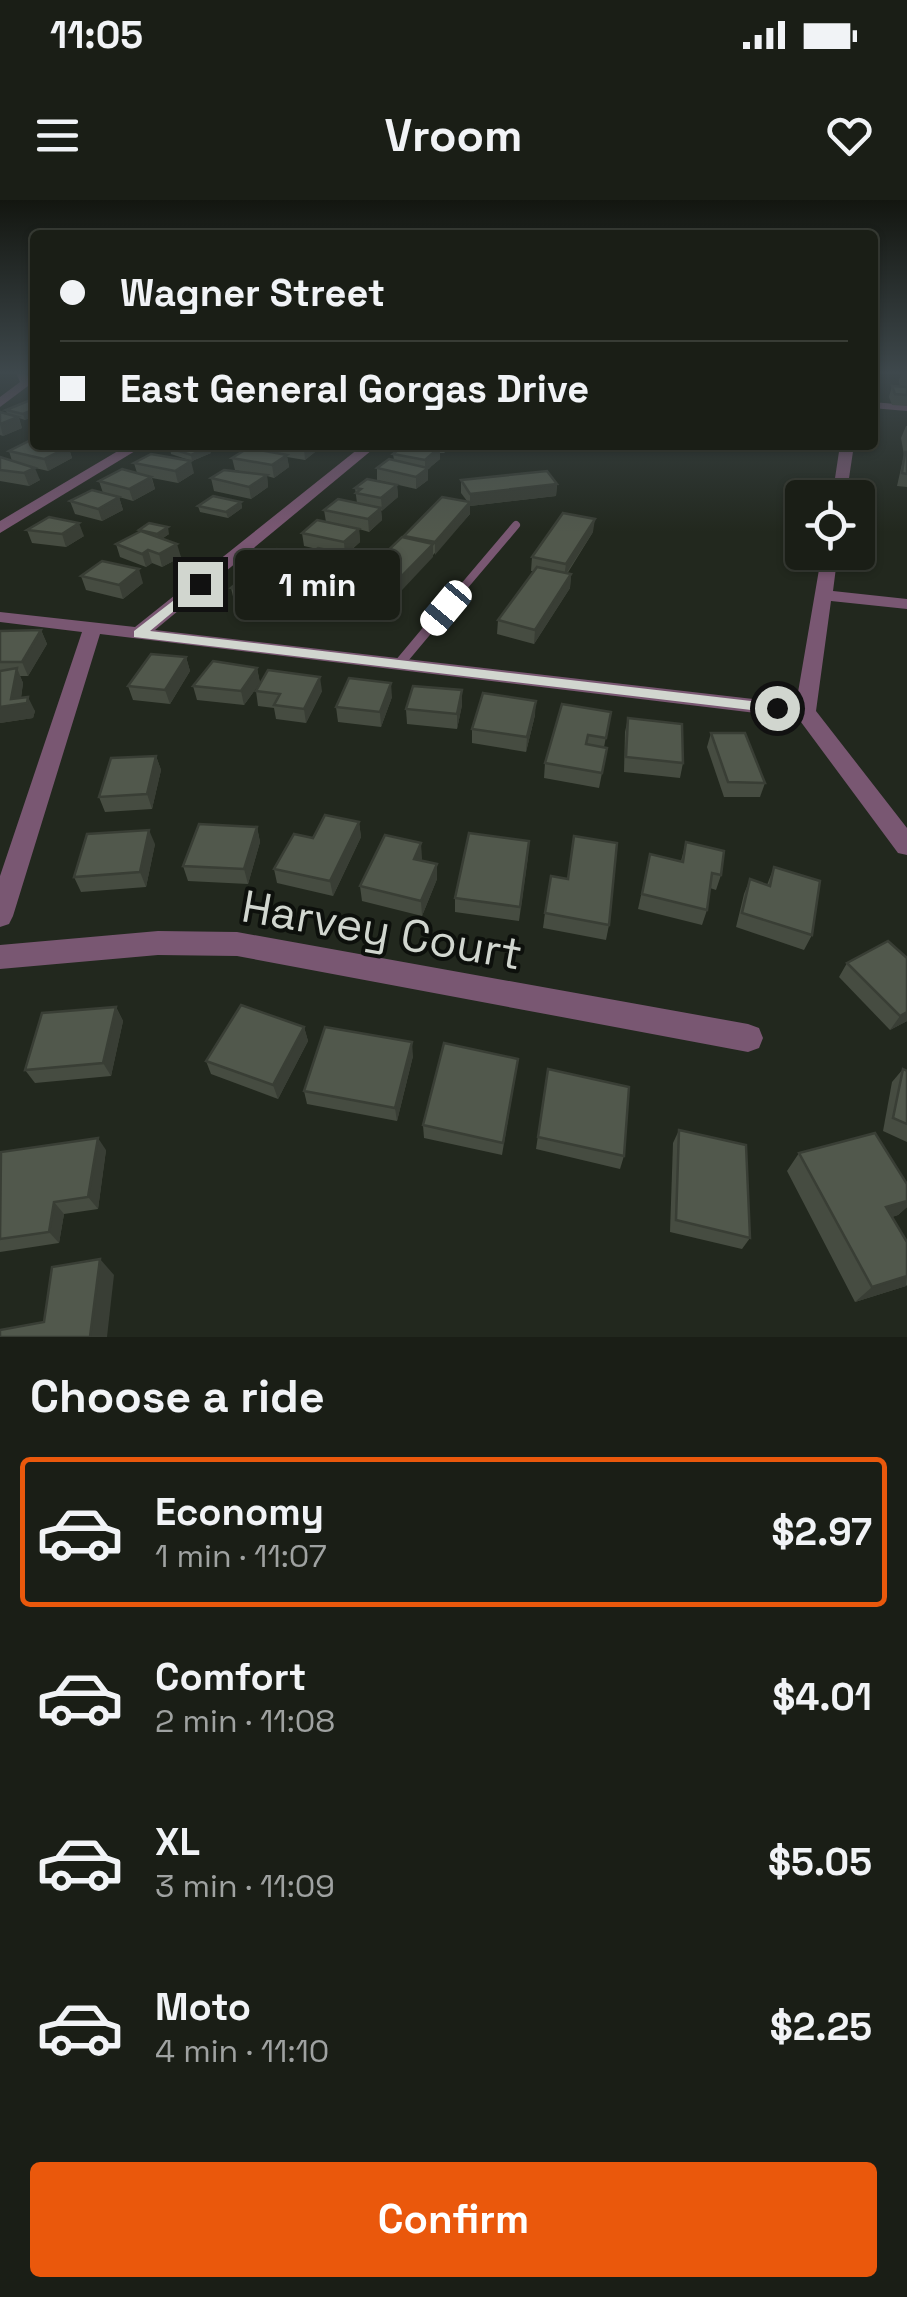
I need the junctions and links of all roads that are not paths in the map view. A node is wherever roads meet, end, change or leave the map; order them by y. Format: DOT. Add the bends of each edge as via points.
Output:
graph roads {
  1 [pos="129,450"];
  2 [pos="366,450"];
  3 [pos="846,450"];
  4 [pos="842,480"];
  5 [pos="516,525"];
  6 [pos="0,528"];
  7 [pos="827,570"];
  8 [pos="824,595"];
  9 [pos="907,604"];
  10 [pos="0,617"];
  11 [pos="93,628"];
  12 [pos="138,634"];
  13 [pos="400,664"];
  14 [pos="805,712"];
  15 [pos="907,846"];
  16 [pos="0,916"];
  17 [pos="0,957"];
  18 [pos="748,1038"];
  1 -- 6 [label="street"];
  2 -- 12 [label="street"];
  3 -- 4 [label="street"];
  5 -- 13 [label="lane"];
  7 -- 8 [label="street"];
  8 -- 9 [label="street"];
  8 -- 14 [label="street"];
  10 -- 11 [label="street"];
  11 -- 12 [label="street"];
  11 -- 16 [label="street"];
  12 -- 13 [label="street"];
  13 -- 14 [label="street"];
  14 -- 15 [label="street"];
  17 -- 18 [label="street, Harvey Court" via="158,943 236,944"];
}
